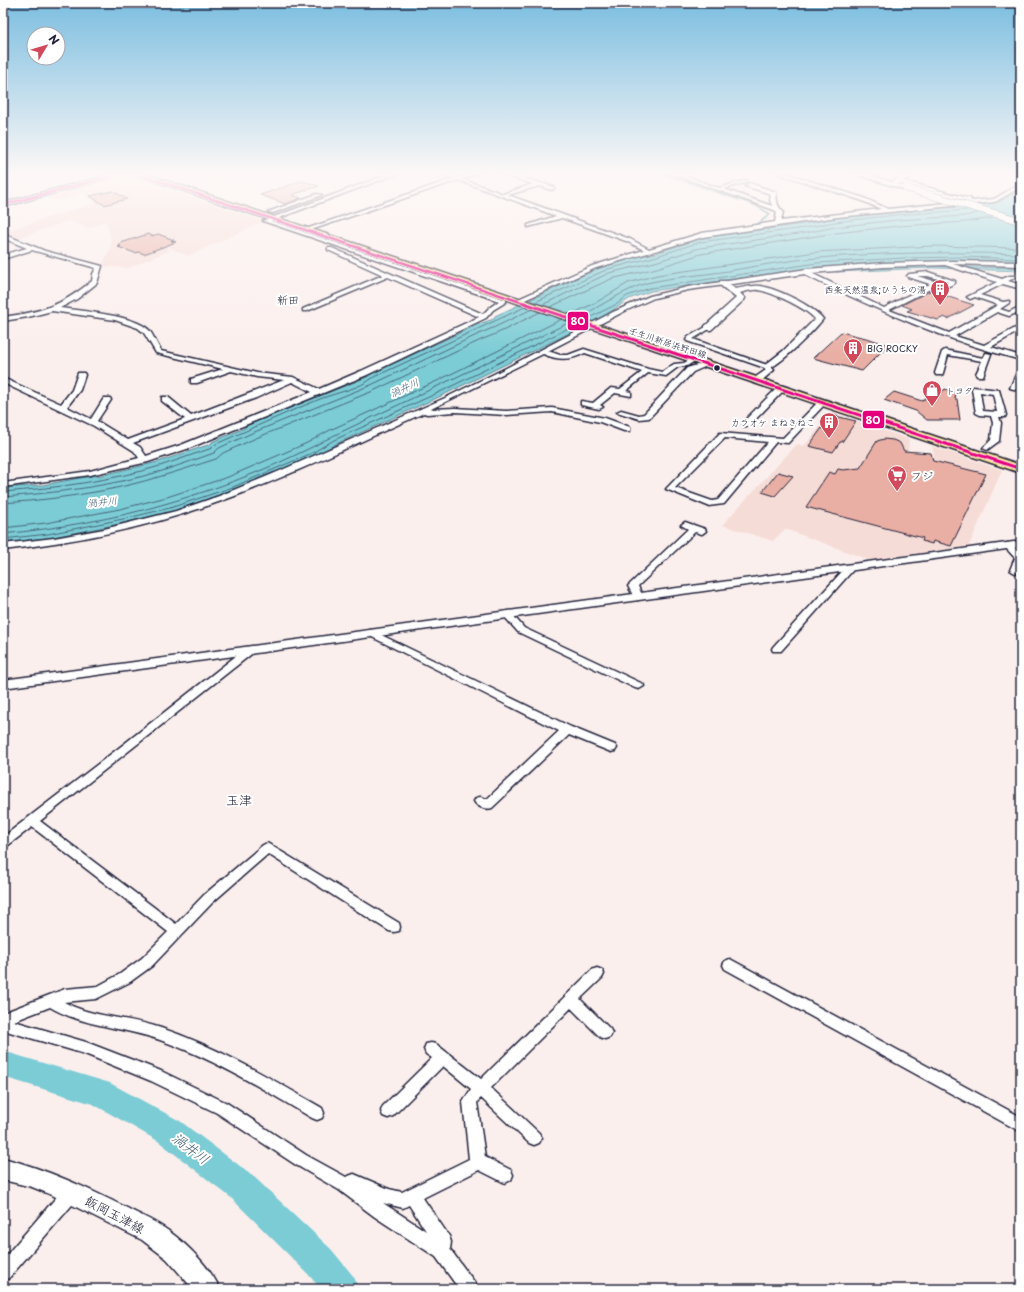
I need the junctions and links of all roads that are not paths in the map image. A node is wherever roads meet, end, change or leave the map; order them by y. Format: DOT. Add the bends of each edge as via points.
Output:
graph roads {
  1 [pos="298,233"];
  2 [pos="303,233"];
  3 [pos="316,233"];
  4 [pos="337,233"];
  5 [pos="610,233"];
  6 [pos="720,233"];
  7 [pos="3,236"];
  8 [pos="15,241"];
  9 [pos="3,244"];
  10 [pos="32,248"];
  11 [pos="649,251"];
  12 [pos="3,257"];
  13 [pos="941,262"];
  14 [pos="1021,264"];
  15 [pos="807,271"];
  16 [pos="388,275"];
  17 [pos="1012,277"];
  18 [pos="1002,281"];
  19 [pos="723,283"];
  20 [pos="934,284"];
  21 [pos="1021,287"];
  22 [pos="733,292"];
  23 [pos="524,299"];
  24 [pos="1021,308"];
  25 [pos="52,309"];
  26 [pos="995,309"];
  27 [pos="305,310"];
  28 [pos="884,310"];
  29 [pos="484,317"];
  30 [pos="3,319"];
  31 [pos="595,322"];
  32 [pos="708,328"];
  33 [pos="1021,328"];
  34 [pos="949,336"];
  35 [pos="988,348"];
  36 [pos="542,351"];
  37 [pos="1020,356"];
  38 [pos="693,360"];
  39 [pos="985,360"];
  40 [pos="707,364"];
  41 [pos="231,369"];
  42 [pos="647,371"];
  43 [pos="1021,372"];
  44 [pos="939,373"];
  45 [pos="763,374"];
  46 [pos="980,374"];
  47 [pos="81,375"];
  48 [pos="292,379"];
  49 [pos="3,380"];
  50 [pos="194,382"];
  51 [pos="781,389"];
  52 [pos="1021,389"];
  53 [pos="319,392"];
  54 [pos="165,399"];
  55 [pos="107,400"];
  56 [pos="584,403"];
  57 [pos="822,403"];
  58 [pos="62,408"];
  59 [pos="994,414"];
  60 [pos="410,416"];
  61 [pos="190,419"];
  62 [pos="93,422"];
  63 [pos="616,424"];
  64 [pos="746,424"];
  65 [pos="627,429"];
  66 [pos="774,440"];
  67 [pos="128,442"];
  68 [pos="166,443"];
  69 [pos="987,448"];
  70 [pos="174,451"];
  71 [pos="1021,459"];
  72 [pos="145,460"];
  73 [pos="1021,469"];
  74 [pos="3,485"];
  75 [pos="694,528"];
  76 [pos="1021,544"];
  77 [pos="1008,546"];
  78 [pos="3,547"];
  79 [pos="850,568"];
  80 [pos="1014,569"];
  81 [pos="638,597"];
  82 [pos="508,614"];
  83 [pos="371,633"];
  84 [pos="777,649"];
  85 [pos="250,650"];
  86 [pos="3,684"];
  87 [pos="639,686"];
  88 [pos="567,730"];
  89 [pos="611,748"];
  90 [pos="480,801"];
  91 [pos="32,821"];
  92 [pos="3,843"];
  93 [pos="394,927"];
  94 [pos="176,931"];
  95 [pos="730,966"];
  96 [pos="597,974"];
  97 [pos="571,999"];
  98 [pos="51,1001"];
  99 [pos="3,1019"];
  100 [pos="3,1024"];
  101 [pos="605,1033"];
  102 [pos="481,1088"];
  103 [pos="388,1111"];
  104 [pos="317,1113"];
  105 [pos="1021,1125"];
  106 [pos="534,1138"];
  107 [pos="477,1160"];
  108 [pos="3,1169"];
  109 [pos="505,1175"];
  110 [pos="345,1185"];
  111 [pos="72,1192"];
  112 [pos="412,1196"];
  113 [pos="442,1252"];
  114 [pos="3,1272"];
  115 [pos="208,1289"];
  116 [pos="469,1289"];
  1 -- 16 [label="street"];
  2 -- 29 [label="street" via="504,301"];
  3 -- 23 [label="main road, 壬生川新居浜野田線"];
  4 -- 23 [label="main road, 壬生川新居浜野田線"];
  5 -- 11 [label="street"];
  6 -- 11 [label="street"];
  7 -- 8 [label="street"];
  8 -- 9 [label="street"];
  8 -- 10 [label="street"];
  10 -- 12 [label="street"];
  10 -- 25 [label="street" via="100,267 96,274 96,282 72,300"];
  11 -- 23 [label="street" via="594,267"];
  13 -- 14 [label="street"];
  13 -- 15 [label="street" via="868,264"];
  13 -- 18 [label="street"];
  15 -- 19 [label="street"];
  15 -- 28 [label="street" via="811,276"];
  16 -- 27 [label="street"];
  16 -- 29 [label="street"];
  17 -- 18 [label="street"];
  18 -- 21 [label="street"];
  18 -- 26 [label="street" via="973,296 1005,303"];
  19 -- 22 [label="street"];
  19 -- 31 [label="street" via="654,296 624,307"];
  20 -- 20 [label="street" via="945,286 953,282 928,274 910,276"];
  20 -- 28 [label="street"];
  22 -- 32 [label="street" via="741,298"];
  22 -- 45 [label="street" via="760,288 804,306 819,319"];
  23 -- 31 [label="main road, 壬生川新居浜野田線"];
  24 -- 26 [label="street" via="1009,314"];
  25 -- 30 [label="street"];
  25 -- 41 [label="street" via="116,318 147,332 158,352"];
  26 -- 34 [label="street"];
  28 -- 34 [label="street"];
  29 -- 53 [label="street"];
  31 -- 36 [label="street"];
  31 -- 38 [label="main road, 壬生川新居浜野田線"];
  31 -- 45 [label="main road, 壬生川新居浜野田線"];
  32 -- 45 [label="street" via="690,340"];
  33 -- 35 [label="street"];
  34 -- 35 [label="street"];
  35 -- 37 [label="street"];
  35 -- 39 [label="street"];
  36 -- 42 [label="street" via="570,358 584,351"];
  36 -- 60 [label="street"];
  38 -- 40 [label="main road, 壬生川新居浜野田線"];
  38 -- 42 [label="street" via="685,365 676,365 663,374"];
  39 -- 44 [label="street" via="945,352"];
  39 -- 46 [label="street"];
  40 -- 45 [label="main road, 壬生川新居浜野田線"];
  40 -- 63 [label="street" via="690,370 646,416 625,413"];
  41 -- 48 [label="street"];
  41 -- 50 [label="street"];
  42 -- 56 [label="street" via="625,393 614,390 598,407"];
  43 -- 52 [label="street" via="1014,388"];
  45 -- 51 [label="main road, 壬生川新居浜野田線"];
  45 -- 69 [label="main road, 壬生川新居浜野田線"];
  47 -- 58 [label="street" via="76,390"];
  48 -- 53 [label="street"];
  48 -- 61 [label="street"];
  49 -- 58 [label="street"];
  51 -- 57 [label="main road, 壬生川新居浜野田線"];
  51 -- 64 [label="street"];
  53 -- 70 [label="street"];
  54 -- 61 [label="street"];
  55 -- 62 [label="street"];
  57 -- 66 [label="street" via="785,440"];
  57 -- 73 [label="main road, 壬生川新居浜野田線"];
  58 -- 62 [label="street"];
  59 -- 69 [label="street" via="997,423 995,441"];
  60 -- 63 [label="street" via="434,410 506,413 547,410"];
  60 -- 78 [label="street" via="273,478 197,506 97,533"];
  61 -- 67 [label="street"];
  62 -- 67 [label="street"];
  63 -- 65 [label="street"];
  66 -- 66 [label="street" via="724,434 670,489 711,504 721,502"];
  67 -- 72 [label="street" via="138,449"];
  68 -- 70 [label="street"];
  69 -- 71 [label="main road, 壬生川新居浜野田線"];
  70 -- 72 [label="street"];
  72 -- 74 [label="street" via="90,473"];
  75 -- 81 [label="street" via="633,586"];
  76 -- 77 [label="street"];
  77 -- 79 [label="street"];
  77 -- 80 [label="street" via="1020,558"];
  79 -- 81 [label="street"];
  79 -- 84 [label="street"];
  81 -- 82 [label="street"];
  82 -- 83 [label="street"];
  82 -- 87 [label="street" via="521,630"];
  83 -- 85 [label="street"];
  83 -- 88 [label="street"];
  85 -- 86 [label="street"];
  85 -- 91 [label="street"];
  88 -- 89 [label="street"];
  88 -- 90 [label="street" via="488,805"];
  91 -- 92 [label="street"];
  91 -- 94 [label="street"];
  93 -- 94 [label="street" via="267,848 209,898"];
  94 -- 98 [label="street" via="147,962 113,986 96,993 65,995"];
  95 -- 105 [label="street"];
  96 -- 97 [label="street"];
  97 -- 101 [label="street"];
  97 -- 102 [label="street"];
  98 -- 99 [label="street"];
  98 -- 104 [label="street" via="63,1009 94,1020 146,1028 163,1034 232,1064"];
  100 -- 110 [label="street" via="86,1048 156,1076 222,1108 301,1160"];
  102 -- 103 [label="street" via="437,1053"];
  102 -- 106 [label="street"];
  102 -- 107 [label="street" via="470,1102"];
  107 -- 109 [label="street"];
  107 -- 112 [label="street" via="467,1169"];
  108 -- 111 [label="main road, 飯岡玉津線" via="43,1179"];
  110 -- 112 [label="street" via="354,1182 396,1200"];
  110 -- 113 [label="street"];
  111 -- 114 [label="street"];
  111 -- 115 [label="main road, 飯岡玉津線" via="162,1240 195,1272"];
  112 -- 113 [label="street" via="443,1242"];
  113 -- 116 [label="street"];
}
